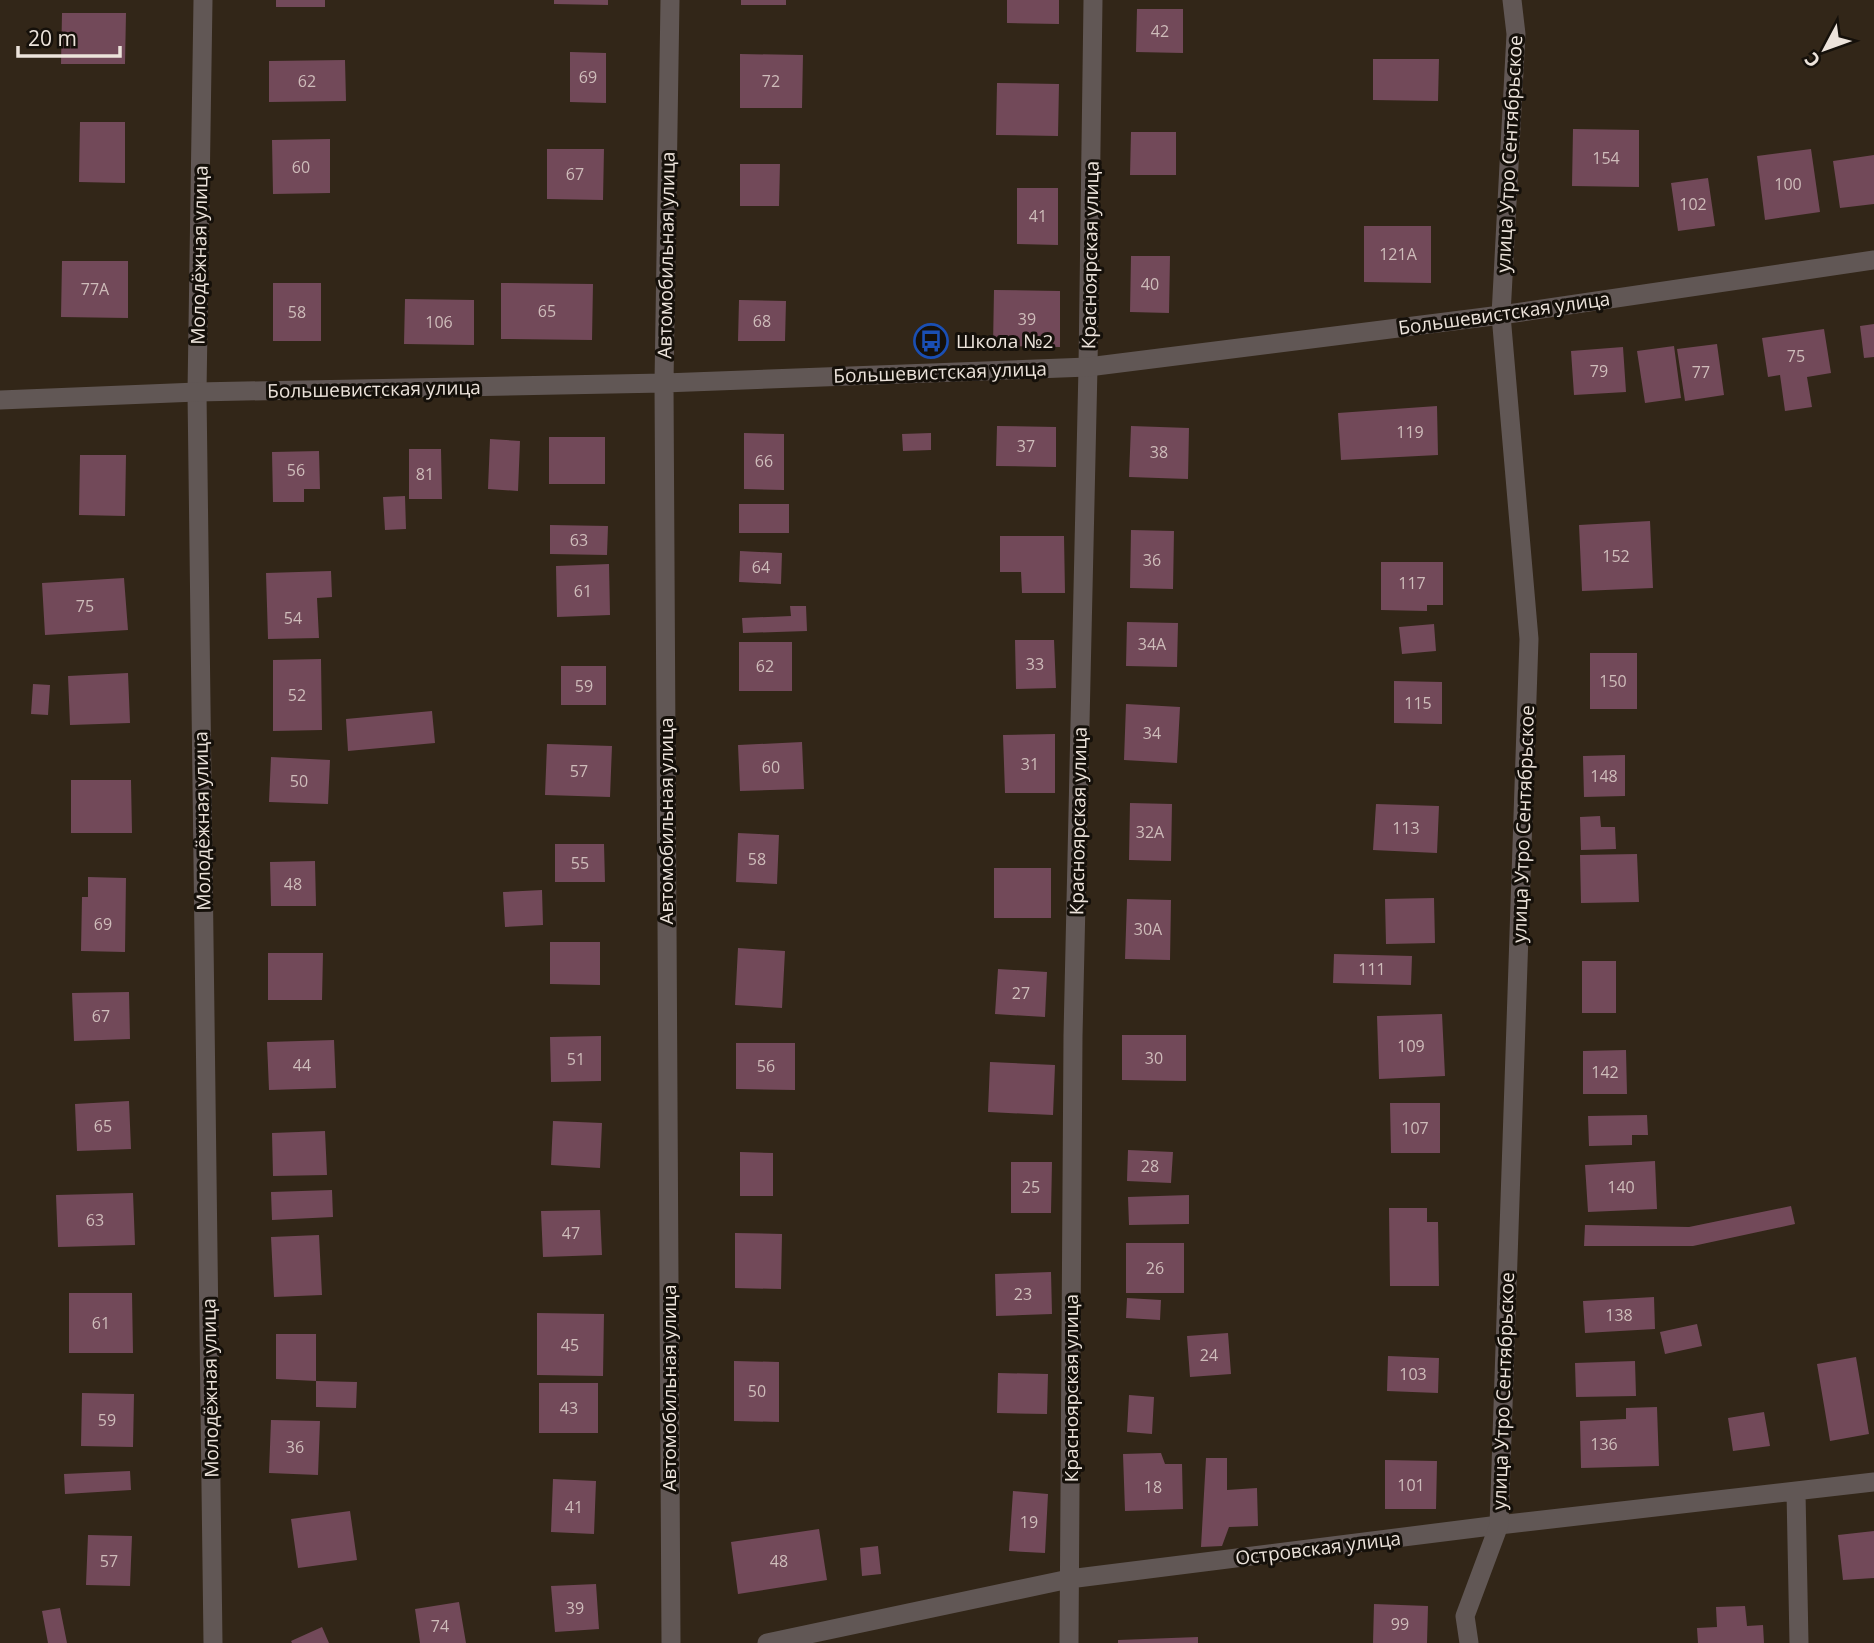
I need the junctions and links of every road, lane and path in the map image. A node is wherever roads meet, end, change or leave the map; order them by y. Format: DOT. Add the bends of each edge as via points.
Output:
graph roads {
  1 [pos="203,0"];
  2 [pos="670,0"];
  3 [pos="1093,0"];
  4 [pos="1512,0"];
  5 [pos="1874,260"];
  6 [pos="1501,315"];
  7 [pos="1088,367"];
  8 [pos="664,383"];
  9 [pos="197,392"];
  10 [pos="0,400"];
  11 [pos="1874,1482"];
  12 [pos="1796,1492"];
  13 [pos="1499,1525"];
  14 [pos="1069,1579"];
  15 [pos="213,1643"];
  16 [pos="671,1643"];
  17 [pos="767,1643"];
  18 [pos="1069,1643"];
  19 [pos="1469,1643"];
  20 [pos="1799,1643"];
  1 -- 9 [label="street, Молодёжная улица"];
  2 -- 8 [label="street, Автомобильная улица"];
  3 -- 7 [label="street, Красноярская улица"];
  4 -- 6 [label="street, улица Утро Сентябрьское" via="1516,34"];
  5 -- 6 [label="street, Большевистская улица"];
  6 -- 7 [label="street, Большевистская улица"];
  6 -- 13 [label="street, улица Утро Сентябрьское" via="1529,639"];
  7 -- 8 [label="street, Большевистская улица"];
  7 -- 14 [label="street, Красноярская улица" via="1073,1036"];
  8 -- 9 [label="street, Большевистская улица"];
  8 -- 16 [label="street, Автомобильная улица"];
  9 -- 10 [label="street, Большевистская улица"];
  9 -- 15 [label="street, Молодёжная улица"];
  11 -- 12 [label="street, Островская улица"];
  12 -- 13 [label="street, Островская улица"];
  12 -- 20 [label="street"];
  13 -- 14 [label="street, Островская улица"];
  13 -- 19 [label="street, улица Утро Сентябрьское" via="1465,1616"];
  14 -- 17 [label="street, Островская улица"];
  14 -- 18 [label="street, Красноярская улица"];
}
